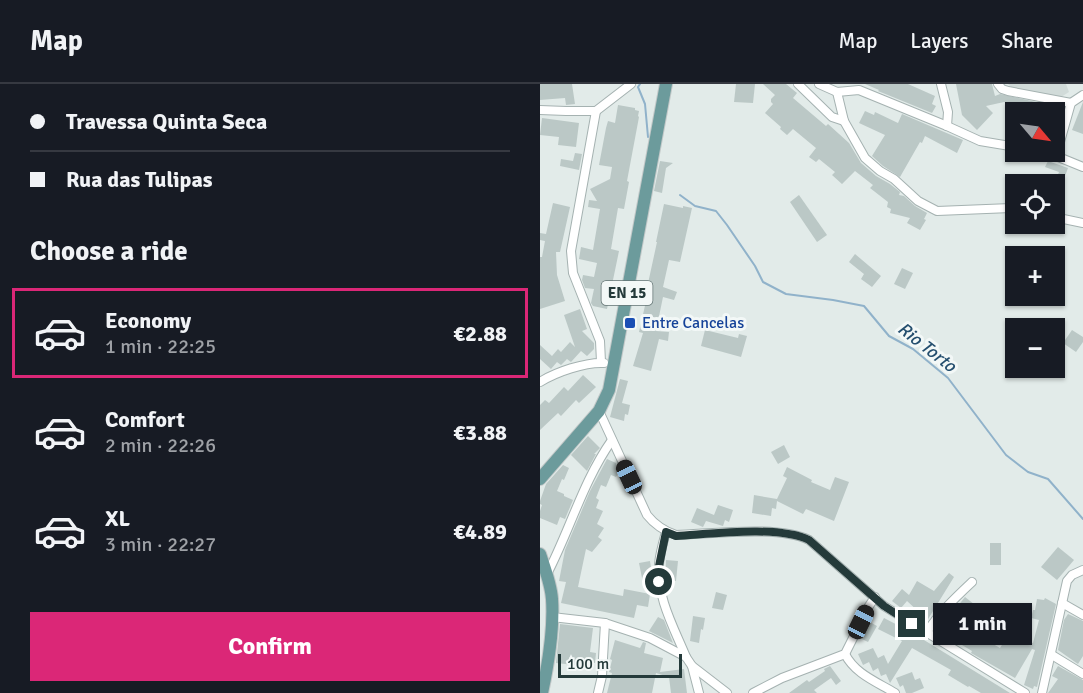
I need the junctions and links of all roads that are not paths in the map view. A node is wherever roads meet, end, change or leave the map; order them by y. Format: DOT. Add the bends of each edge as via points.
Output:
graph roads {
  1 [pos="631,84"];
  2 [pos="666,84"];
  3 [pos="798,84"];
  4 [pos="819,84"];
  5 [pos="941,84"];
  6 [pos="998,84"];
  7 [pos="837,92"];
  8 [pos="1083,95"];
  9 [pos="1071,103"];
  10 [pos="540,110"];
  11 [pos="596,111"];
  12 [pos="844,121"];
  13 [pos="1065,124"];
  14 [pos="947,126"];
  15 [pos="1005,145"];
  16 [pos="1065,160"];
  17 [pos="1083,167"];
  18 [pos="1005,208"];
  19 [pos="1065,219"];
  20 [pos="1083,223"];
  21 [pos="600,362"];
  22 [pos="614,363"];
  23 [pos="540,382"];
  24 [pos="599,411"];
  25 [pos="612,440"];
  26 [pos="540,479"];
  27 [pos="666,532"];
  28 [pos="540,554"];
  29 [pos="1083,570"];
  30 [pos="547,574"];
  31 [pos="972,582"];
  32 [pos="875,597"];
  33 [pos="1062,603"];
  34 [pos="1083,615"];
  35 [pos="552,617"];
  36 [pos="605,623"];
  37 [pos="927,632"];
  38 [pos="845,654"];
  39 [pos="1052,655"];
  40 [pos="686,657"];
  41 [pos="544,658"];
  42 [pos="692,666"];
  43 [pos="1083,674"];
  44 [pos="542,693"];
  45 [pos="598,693"];
  46 [pos="699,693"];
  47 [pos="727,693"];
  48 [pos="753,693"];
  49 [pos="895,693"];
  50 [pos="1025,693"];
  51 [pos="1042,693"];
  1 -- 11 [label="street"];
  2 -- 22 [label="main road, EN 15"];
  3 -- 12 [label="street" via="832,117"];
  4 -- 7 [label="street"];
  5 -- 14 [label="street"];
  6 -- 9 [label="street" via="1008,91"];
  7 -- 12 [label="street"];
  7 -- 14 [label="street" via="859,90"];
  8 -- 9 [label="street"];
  9 -- 13 [label="street"];
  10 -- 11 [label="street"];
  11 -- 21 [label="street" via="571,251 573,273 600,341"];
  12 -- 18 [label="street" via="865,158 926,207 937,211"];
  14 -- 15 [label="street" via="980,141"];
  16 -- 17 [label="street"];
  19 -- 20 [label="street"];
  21 -- 22 [label="street"];
  21 -- 23 [label="street"];
  22 -- 24 [label="main road, EN 15" via="609,390"];
  24 -- 25 [label="street"];
  24 -- 26 [label="main road, EN 15"];
  25 -- 27 [label="street" via="647,515"];
  25 -- 30 [label="street"];
  27 -- 32 [label="street" via="676,536 755,531 796,535 809,540"];
  27 -- 40 [label="street" via="659,582"];
  28 -- 30 [label="main road"];
  29 -- 33 [label="street" via="1067,581"];
  30 -- 35 [label="main road"];
  31 -- 37 [label="street"];
  32 -- 37 [label="street"];
  32 -- 38 [label="street"];
  33 -- 34 [label="street"];
  33 -- 39 [label="street"];
  35 -- 36 [label="street"];
  35 -- 41 [label="main road"];
  36 -- 40 [label="street" via="650,638"];
  36 -- 45 [label="street"];
  37 -- 50 [label="street"];
  38 -- 48 [label="street"];
  38 -- 49 [label="street" via="850,664 864,675"];
  39 -- 43 [label="street"];
  39 -- 51 [label="street"];
  40 -- 42 [label="street"];
  41 -- 44 [label="main road"];
  42 -- 46 [label="street"];
  42 -- 47 [label="street"];
}
